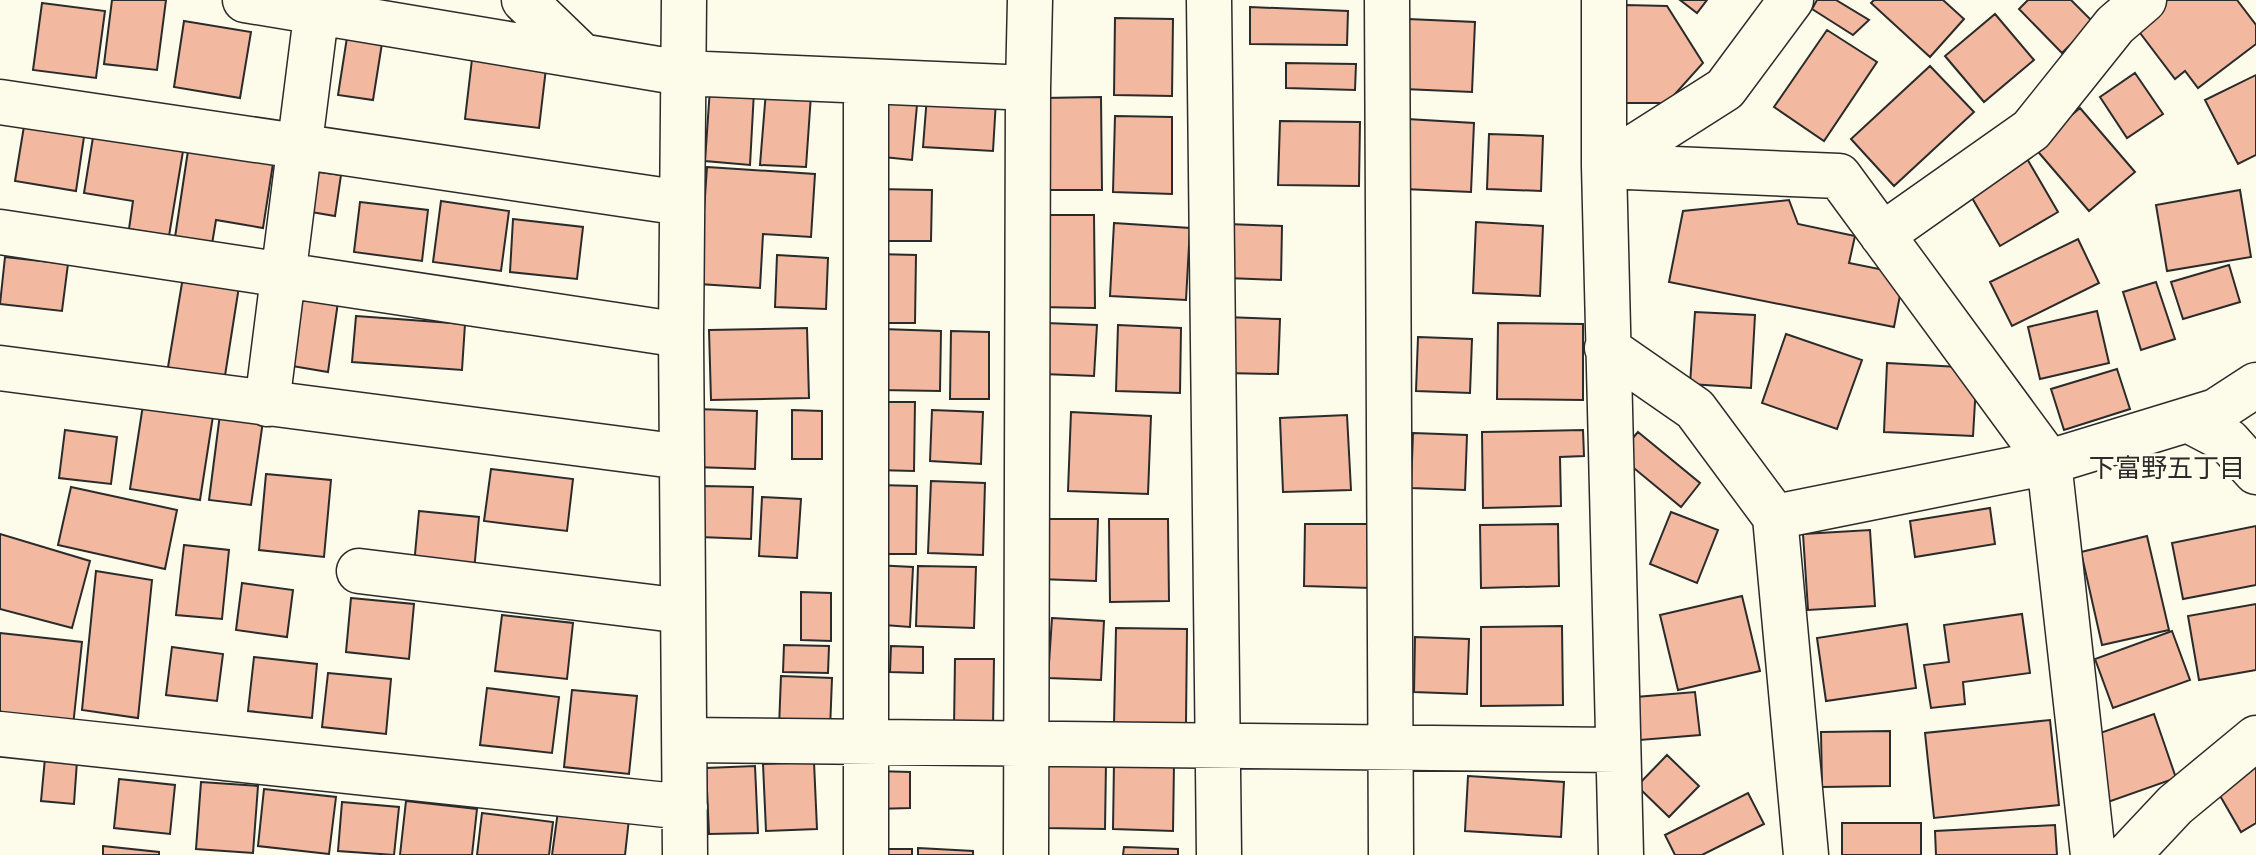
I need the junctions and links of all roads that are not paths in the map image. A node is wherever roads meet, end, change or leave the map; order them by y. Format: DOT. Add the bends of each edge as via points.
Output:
graph roads {
  1 [pos="245,0"];
  2 [pos="524,0"];
  3 [pos="684,0"];
  4 [pos="1030,0"];
  5 [pos="1209,0"];
  6 [pos="1387,0"];
  7 [pos="1604,0"];
  8 [pos="1791,0"];
  9 [pos="2144,0"];
  10 [pos="317,6"];
  11 [pos="582,56"];
  12 [pos="682,73"];
  13 [pos="866,81"];
  14 [pos="1028,88"];
  15 [pos="0,102"];
  16 [pos="300,146"];
  17 [pos="1604,166"];
  18 [pos="682,203"];
  19 [pos="0,232"];
  20 [pos="1882,235"];
  21 [pos="284,275"];
  22 [pos="681,335"];
  23 [pos="1607,348"];
  24 [pos="0,368"];
  25 [pos="2256,385"];
  26 [pos="267,404"];
  27 [pos="2188,420"];
  28 [pos="682,457"];
  29 [pos="2049,462"];
  30 [pos="2256,472"];
  31 [pos="1775,517"];
  32 [pos="359,571"];
  33 [pos="683,611"];
  34 [pos="0,734"];
  35 [pos="2256,738"];
  36 [pos="685,740"];
  37 [pos="866,742"];
  38 [pos="1026,743"];
  39 [pos="1218,745"];
  40 [pos="1391,748"];
  41 [pos="1617,750"];
  42 [pos="685,807"];
  43 [pos="685,855"];
  44 [pos="866,855"];
  45 [pos="1026,855"];
  46 [pos="1219,855"];
  47 [pos="1391,855"];
  48 [pos="1621,855"];
  49 [pos="1806,855"];
  50 [pos="2093,855"];
  51 [pos="2128,855"];
  1 -- 10 [label="street"];
  2 -- 11 [label="street"];
  3 -- 12 [label="street"];
  4 -- 14 [label="street"];
  5 -- 39 [label="street"];
  6 -- 40 [label="street"];
  7 -- 17 [label="street"];
  8 -- 17 [label="street" via="1725,89"];
  9 -- 20 [label="street" via="2115,25 2031,130"];
  10 -- 11 [label="street"];
  10 -- 16 [label="street"];
  11 -- 12 [label="street"];
  12 -- 13 [label="street"];
  12 -- 18 [label="street"];
  13 -- 14 [label="street"];
  13 -- 37 [label="street"];
  14 -- 38 [label="street"];
  15 -- 16 [label="street"];
  16 -- 18 [label="street"];
  16 -- 21 [label="street"];
  17 -- 20 [label="street" via="1839,176"];
  17 -- 23 [label="street"];
  18 -- 22 [label="street"];
  19 -- 21 [label="street"];
  20 -- 29 [label="street"];
  21 -- 22 [label="street"];
  21 -- 26 [label="street"];
  22 -- 28 [label="street"];
  23 -- 31 [label="street" via="1695,409"];
  23 -- 41 [label="street"];
  24 -- 26 [label="street"];
  25 -- 27 [label="street" via="2216,411"];
  26 -- 28 [label="street"];
  27 -- 29 [label="street"];
  27 -- 30 [label="street" via="2228,441"];
  28 -- 33 [label="street"];
  29 -- 31 [label="street"];
  29 -- 50 [label="street"];
  31 -- 49 [label="street"];
  32 -- 33 [label="street"];
  33 -- 36 [label="street"];
  34 -- 42 [label="street"];
  35 -- 51 [label="street" via="2175,805"];
  36 -- 37 [label="street"];
  36 -- 42 [label="street"];
  37 -- 38 [label="street"];
  37 -- 44 [label="street"];
  38 -- 39 [label="street"];
  38 -- 45 [label="street"];
  39 -- 40 [label="street"];
  39 -- 46 [label="street"];
  40 -- 41 [label="street"];
  40 -- 47 [label="street"];
  41 -- 48 [label="street"];
  42 -- 43 [label="street"];
}
